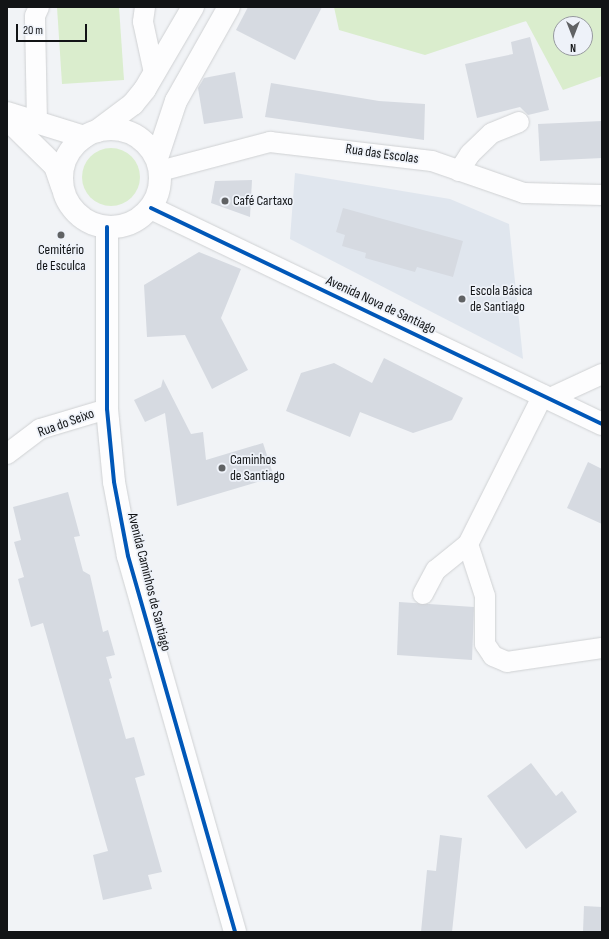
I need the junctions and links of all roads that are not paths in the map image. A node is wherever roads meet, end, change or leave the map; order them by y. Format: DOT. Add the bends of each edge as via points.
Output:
graph roads {
  1 [pos="39,7"];
  2 [pos="145,7"];
  3 [pos="193,7"];
  4 [pos="229,7"];
  5 [pos="154,73"];
  6 [pos="7,113"];
  7 [pos="7,119"];
  8 [pos="519,122"];
  9 [pos="37,123"];
  10 [pos="90,134"];
  11 [pos="158,164"];
  12 [pos="460,171"];
  13 [pos="63,189"];
  14 [pos="602,194"];
  15 [pos="150,208"];
  16 [pos="107,227"];
  17 [pos="602,374"];
  18 [pos="547,397"];
  19 [pos="107,409"];
  20 [pos="602,424"];
  21 [pos="7,454"];
  22 [pos="468,544"];
  23 [pos="423,594"];
  24 [pos="602,648"];
  25 [pos="236,932"];
  1 -- 9 [label="street" via="36,16"];
  2 -- 5 [label="street" via="143,22"];
  3 -- 5 [label="street"];
  4 -- 11 [label="street" via="176,101"];
  5 -- 10 [label="street" via="133,104"];
  6 -- 9 [label="street"];
  7 -- 13 [label="street" via="55,166"];
  8 -- 12 [label="street" via="492,134 470,154"];
  9 -- 10 [label="street"];
  10 -- 11 [label="street" via="126,131 138,137"];
  10 -- 13 [label="street" via="65,160"];
  11 -- 12 [label="street, Rua das Escolas" via="270,142 432,161"];
  11 -- 15 [label="street" via="157,196"];
  12 -- 14 [label="street, Rua das Escolas" via="524,193"];
  13 -- 16 [label="street" via="79,215"];
  15 -- 16 [label="street" via="132,223"];
  15 -- 18 [label="street, Avenida Nova de Santiago"];
  16 -- 19 [label="street, Avenida Caminhos de Santiago"];
  17 -- 18 [label="street"];
  18 -- 20 [label="street, Avenida Nova de Santiago"];
  18 -- 22 [label="street"];
  19 -- 21 [label="street, Rua do Seixo" via="40,429"];
  19 -- 25 [label="street, Avenida Caminhos de Santiago" via="114,482 128,556"];
  22 -- 23 [label="street" via="436,570"];
  22 -- 24 [label="street" via="486,596 486,644 493,656 507,662"];
}
